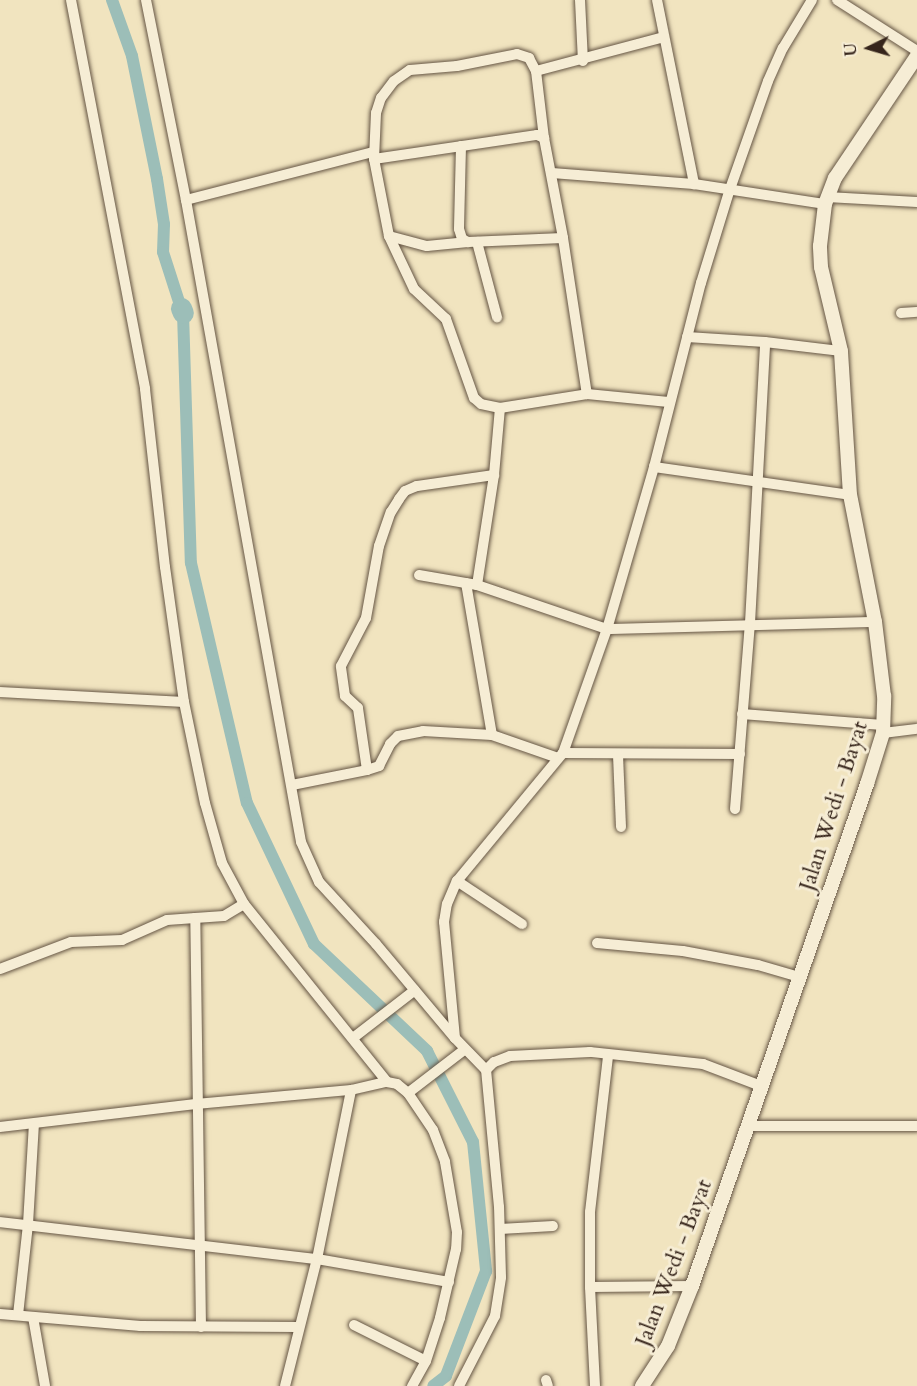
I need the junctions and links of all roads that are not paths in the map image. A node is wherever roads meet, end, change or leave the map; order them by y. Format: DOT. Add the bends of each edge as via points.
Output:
graph roads {
  1 [pos="71,0"];
  2 [pos="146,0"];
  3 [pos="580,0"];
  4 [pos="586,0"];
  5 [pos="657,0"];
  6 [pos="812,0"];
  7 [pos="837,0"];
  8 [pos="664,37"];
  9 [pos="917,51"];
  10 [pos="917,57"];
  11 [pos="583,61"];
  12 [pos="536,71"];
  13 [pos="544,138"];
  14 [pos="461,146"];
  15 [pos="374,156"];
  16 [pos="552,173"];
  17 [pos="694,184"];
  18 [pos="730,189"];
  19 [pos="186,200"];
  20 [pos="826,200"];
  21 [pos="917,202"];
  22 [pos="389,236"];
  23 [pos="563,238"];
  24 [pos="472,242"];
  25 [pos="917,312"];
  26 [pos="901,314"];
  27 [pos="497,317"];
  28 [pos="687,338"];
  29 [pos="765,342"];
  30 [pos="841,351"];
  31 [pos="587,394"];
  32 [pos="669,402"];
  33 [pos="500,408"];
  34 [pos="654,467"];
  35 [pos="494,475"];
  36 [pos="757,481"];
  37 [pos="850,495"];
  38 [pos="419,575"];
  39 [pos="472,584"];
  40 [pos="875,621"];
  41 [pos="750,623"];
  42 [pos="607,629"];
  43 [pos="0,692"];
  44 [pos="184,702"];
  45 [pos="742,714"];
  46 [pos="883,729"];
  47 [pos="917,729"];
  48 [pos="492,735"];
  49 [pos="740,754"];
  50 [pos="618,755"];
  51 [pos="560,756"];
  52 [pos="367,770"];
  53 [pos="292,785"];
  54 [pos="735,810"];
  55 [pos="621,827"];
  56 [pos="457,881"];
  57 [pos="244,904"];
  58 [pos="195,918"];
  59 [pos="522,924"];
  60 [pos="597,943"];
  61 [pos="0,969"];
  62 [pos="799,976"];
  63 [pos="413,992"];
  64 [pos="355,1036"];
  65 [pos="455,1038"];
  66 [pos="462,1053"];
  67 [pos="608,1056"];
  68 [pos="486,1070"];
  69 [pos="387,1082"];
  70 [pos="760,1086"];
  71 [pos="351,1090"];
  72 [pos="412,1090"];
  73 [pos="196,1104"];
  74 [pos="34,1124"];
  75 [pos="0,1126"];
  76 [pos="748,1126"];
  77 [pos="917,1126"];
  78 [pos="0,1222"];
  79 [pos="28,1224"];
  80 [pos="553,1226"];
  81 [pos="500,1230"];
  82 [pos="200,1246"];
  83 [pos="317,1259"];
  84 [pos="449,1282"];
  85 [pos="692,1286"];
  86 [pos="590,1287"];
  87 [pos="0,1314"];
  88 [pos="18,1315"];
  89 [pos="33,1317"];
  90 [pos="354,1325"];
  91 [pos="201,1327"];
  92 [pos="298,1327"];
  93 [pos="426,1361"];
  94 [pos="45,1386"];
  95 [pos="285,1386"];
  96 [pos="412,1386"];
  97 [pos="459,1386"];
  98 [pos="595,1386"];
  99 [pos="642,1386"];
  1 -- 44 [label="street" via="145,389"];
  2 -- 19 [label="street"];
  3 -- 4 [label="street"];
  3 -- 11 [label="street"];
  5 -- 8 [label="street"];
  6 -- 18 [label="street" via="768,81"];
  7 -- 9 [label="street"];
  8 -- 11 [label="street"];
  8 -- 17 [label="street"];
  10 -- 20 [label="main road, Jalan Wedi - Bayat" via="839,171"];
  11 -- 12 [label="street"];
  12 -- 13 [label="street"];
  12 -- 15 [label="street" via="529,58 517,54 457,66 410,69 381,98 376,113"];
  13 -- 14 [label="street" via="537,135"];
  13 -- 16 [label="street"];
  14 -- 15 [label="street"];
  14 -- 24 [label="street" via="459,233 462,239"];
  15 -- 19 [label="street"];
  15 -- 22 [label="street"];
  16 -- 17 [label="street"];
  16 -- 23 [label="street"];
  17 -- 18 [label="street"];
  18 -- 20 [label="street"];
  18 -- 28 [label="street"];
  19 -- 53 [label="street"];
  20 -- 21 [label="street"];
  20 -- 30 [label="main road, Jalan Wedi - Bayat" via="820,257"];
  22 -- 24 [label="street" via="427,246"];
  22 -- 33 [label="street" via="414,289 446,319 474,398 478,403"];
  23 -- 24 [label="street"];
  23 -- 31 [label="street"];
  24 -- 27 [label="street"];
  25 -- 26 [label="street"];
  28 -- 29 [label="street"];
  28 -- 32 [label="street"];
  29 -- 30 [label="street"];
  29 -- 36 [label="street"];
  30 -- 37 [label="main road, Jalan Wedi - Bayat"];
  31 -- 32 [label="street"];
  31 -- 33 [label="street"];
  32 -- 34 [label="street"];
  33 -- 35 [label="street"];
  34 -- 36 [label="street"];
  34 -- 42 [label="street"];
  35 -- 39 [label="street"];
  35 -- 52 [label="street" via="417,486 405,492 391,512 379,546 366,618 340,666 345,696 357,708"];
  36 -- 37 [label="street"];
  36 -- 41 [label="street"];
  37 -- 40 [label="main road, Jalan Wedi - Bayat"];
  38 -- 39 [label="street"];
  39 -- 42 [label="street"];
  39 -- 48 [label="street"];
  40 -- 41 [label="street"];
  40 -- 46 [label="main road, Jalan Wedi - Bayat" via="884,696"];
  41 -- 42 [label="street"];
  41 -- 45 [label="street"];
  42 -- 51 [label="street"];
  43 -- 44 [label="street"];
  44 -- 57 [label="street" via="213,832 222,862"];
  45 -- 46 [label="street"];
  45 -- 49 [label="street"];
  46 -- 47 [label="street"];
  46 -- 62 [label="main road, Jalan Wedi - Bayat"];
  48 -- 51 [label="street"];
  48 -- 52 [label="street" via="450,731 402,734 390,744 379,766"];
  49 -- 50 [label="street"];
  49 -- 54 [label="street"];
  50 -- 51 [label="street"];
  50 -- 55 [label="street"];
  51 -- 56 [label="street"];
  52 -- 53 [label="street"];
  53 -- 63 [label="street" via="301,842 315,874"];
  56 -- 59 [label="street"];
  56 -- 65 [label="street" via="444,922"];
  57 -- 58 [label="street" via="224,916"];
  57 -- 64 [label="street"];
  58 -- 61 [label="street" via="167,920 122,940 71,942"];
  58 -- 73 [label="street"];
  60 -- 62 [label="street" via="683,951"];
  62 -- 70 [label="main road, Jalan Wedi - Bayat"];
  63 -- 64 [label="street"];
  63 -- 65 [label="street"];
  64 -- 69 [label="street"];
  65 -- 66 [label="street"];
  66 -- 68 [label="street"];
  66 -- 72 [label="street"];
  67 -- 68 [label="street" via="573,1052 526,1054 494,1062"];
  67 -- 70 [label="street" via="703,1065"];
  67 -- 86 [label="street" via="590,1212"];
  68 -- 81 [label="street"];
  69 -- 71 [label="street"];
  69 -- 72 [label="street"];
  70 -- 76 [label="main road, Jalan Wedi - Bayat"];
  71 -- 73 [label="street"];
  71 -- 83 [label="street"];
  72 -- 84 [label="street" via="445,1162 457,1232"];
  73 -- 74 [label="street"];
  73 -- 82 [label="street"];
  74 -- 75 [label="street"];
  74 -- 79 [label="street"];
  76 -- 77 [label="street"];
  76 -- 85 [label="main road, Jalan Wedi - Bayat"];
  78 -- 79 [label="street"];
  79 -- 82 [label="street"];
  79 -- 88 [label="street"];
  80 -- 81 [label="street"];
  81 -- 97 [label="street" via="497,1307"];
  82 -- 83 [label="street"];
  82 -- 91 [label="street"];
  83 -- 84 [label="street"];
  83 -- 92 [label="street"];
  84 -- 93 [label="street"];
  85 -- 86 [label="street"];
  85 -- 99 [label="main road, Jalan Wedi - Bayat" via="668,1346"];
  86 -- 98 [label="street"];
  87 -- 88 [label="street"];
  88 -- 89 [label="street"];
  89 -- 91 [label="street"];
  89 -- 94 [label="street"];
  90 -- 93 [label="street"];
  91 -- 92 [label="street"];
  92 -- 95 [label="street"];
  93 -- 96 [label="street"];
}
